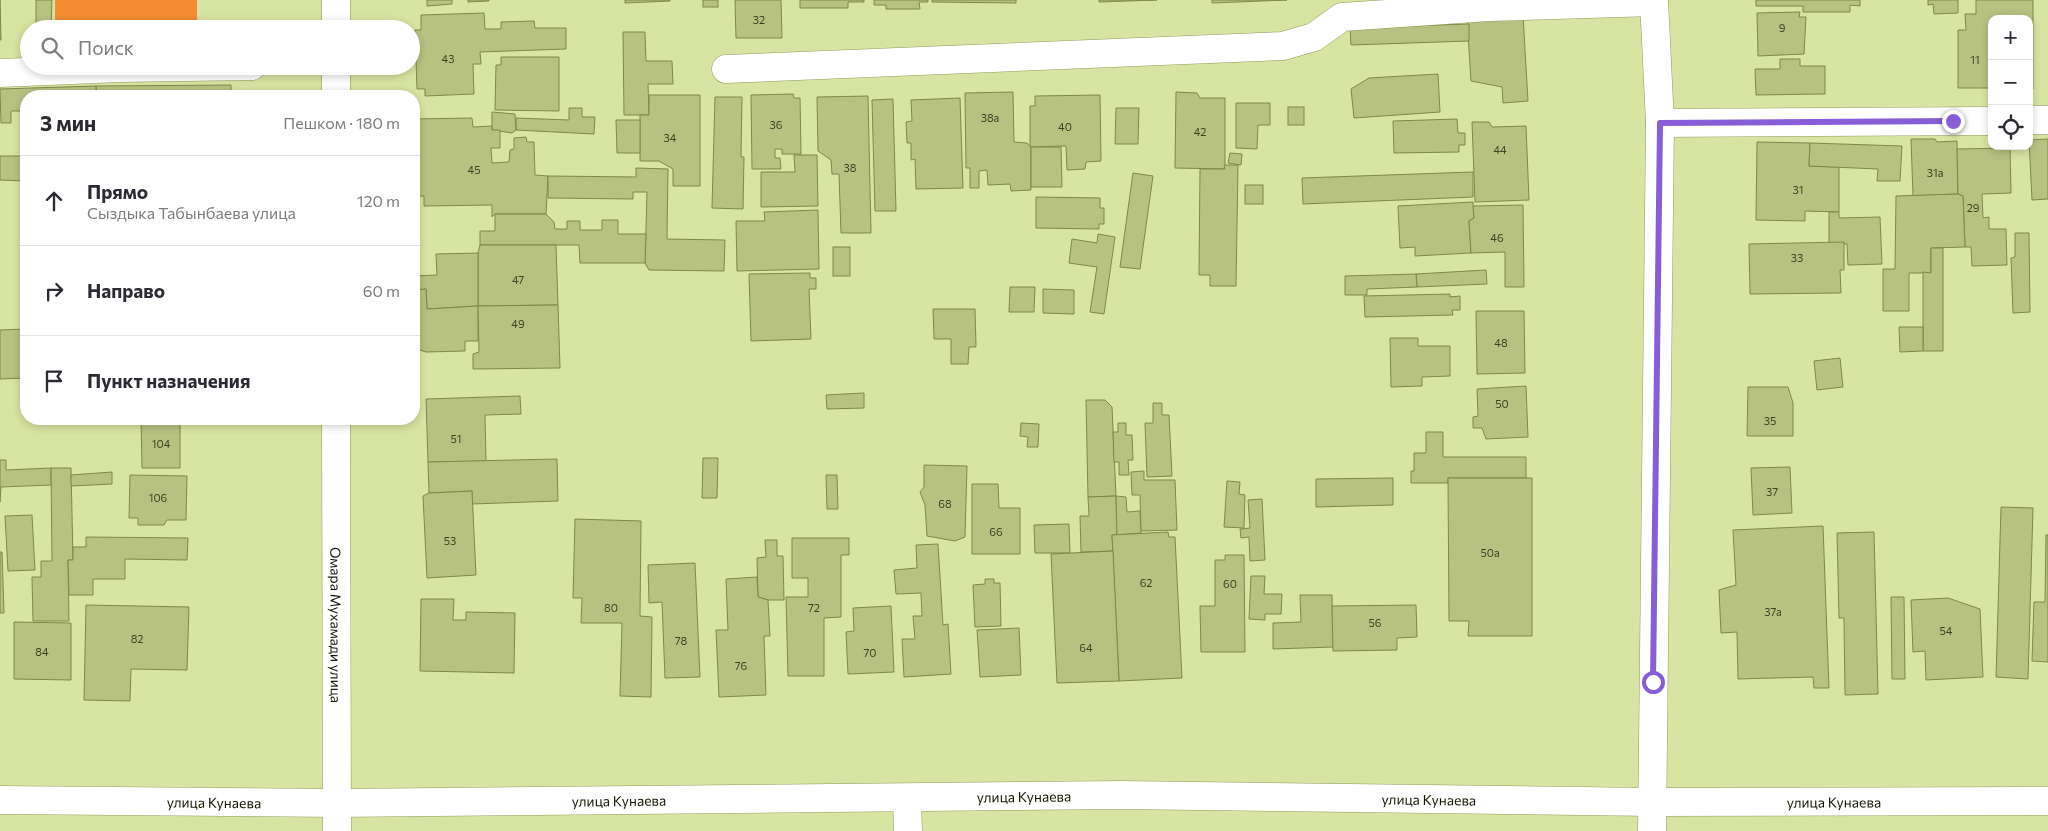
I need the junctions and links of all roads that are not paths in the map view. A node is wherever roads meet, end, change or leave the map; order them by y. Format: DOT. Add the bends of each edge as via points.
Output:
graph roads {
  1 [pos="336,0"];
  2 [pos="1654,1"];
  3 [pos="336,20"];
  4 [pos="726,69"];
  5 [pos="20,72"];
  6 [pos="0,73"];
  7 [pos="336,75"];
  8 [pos="336,90"];
  9 [pos="2033,120"];
  10 [pos="2048,120"];
  11 [pos="1988,121"];
  12 [pos="1660,123"];
  13 [pos="336,425"];
  14 [pos="907,799"];
  15 [pos="0,800"];
  16 [pos="2048,801"];
  17 [pos="1652,802"];
  18 [pos="337,803"];
  19 [pos="337,831"];
  20 [pos="908,831"];
  21 [pos="1652,831"];
  1 -- 3 [label="street"];
  2 -- 4 [label="street" via="1342,17 1314,37 1283,46"];
  2 -- 12 [label="street"];
  5 -- 6 [label="street"];
  7 -- 8 [label="street"];
  9 -- 10 [label="street"];
  11 -- 12 [label="street"];
  12 -- 17 [label="street"];
  13 -- 18 [label="street, Омара Мухамади улица"];
  14 -- 17 [label="street, улица Кунаева" via="1124,795"];
  14 -- 18 [label="street, улица Кунаева"];
  14 -- 20 [label="street"];
  15 -- 18 [label="street, улица Кунаева"];
  16 -- 17 [label="street, улица Кунаева"];
  17 -- 21 [label="street"];
  18 -- 19 [label="street, Омара Мухамади улица"];
}
